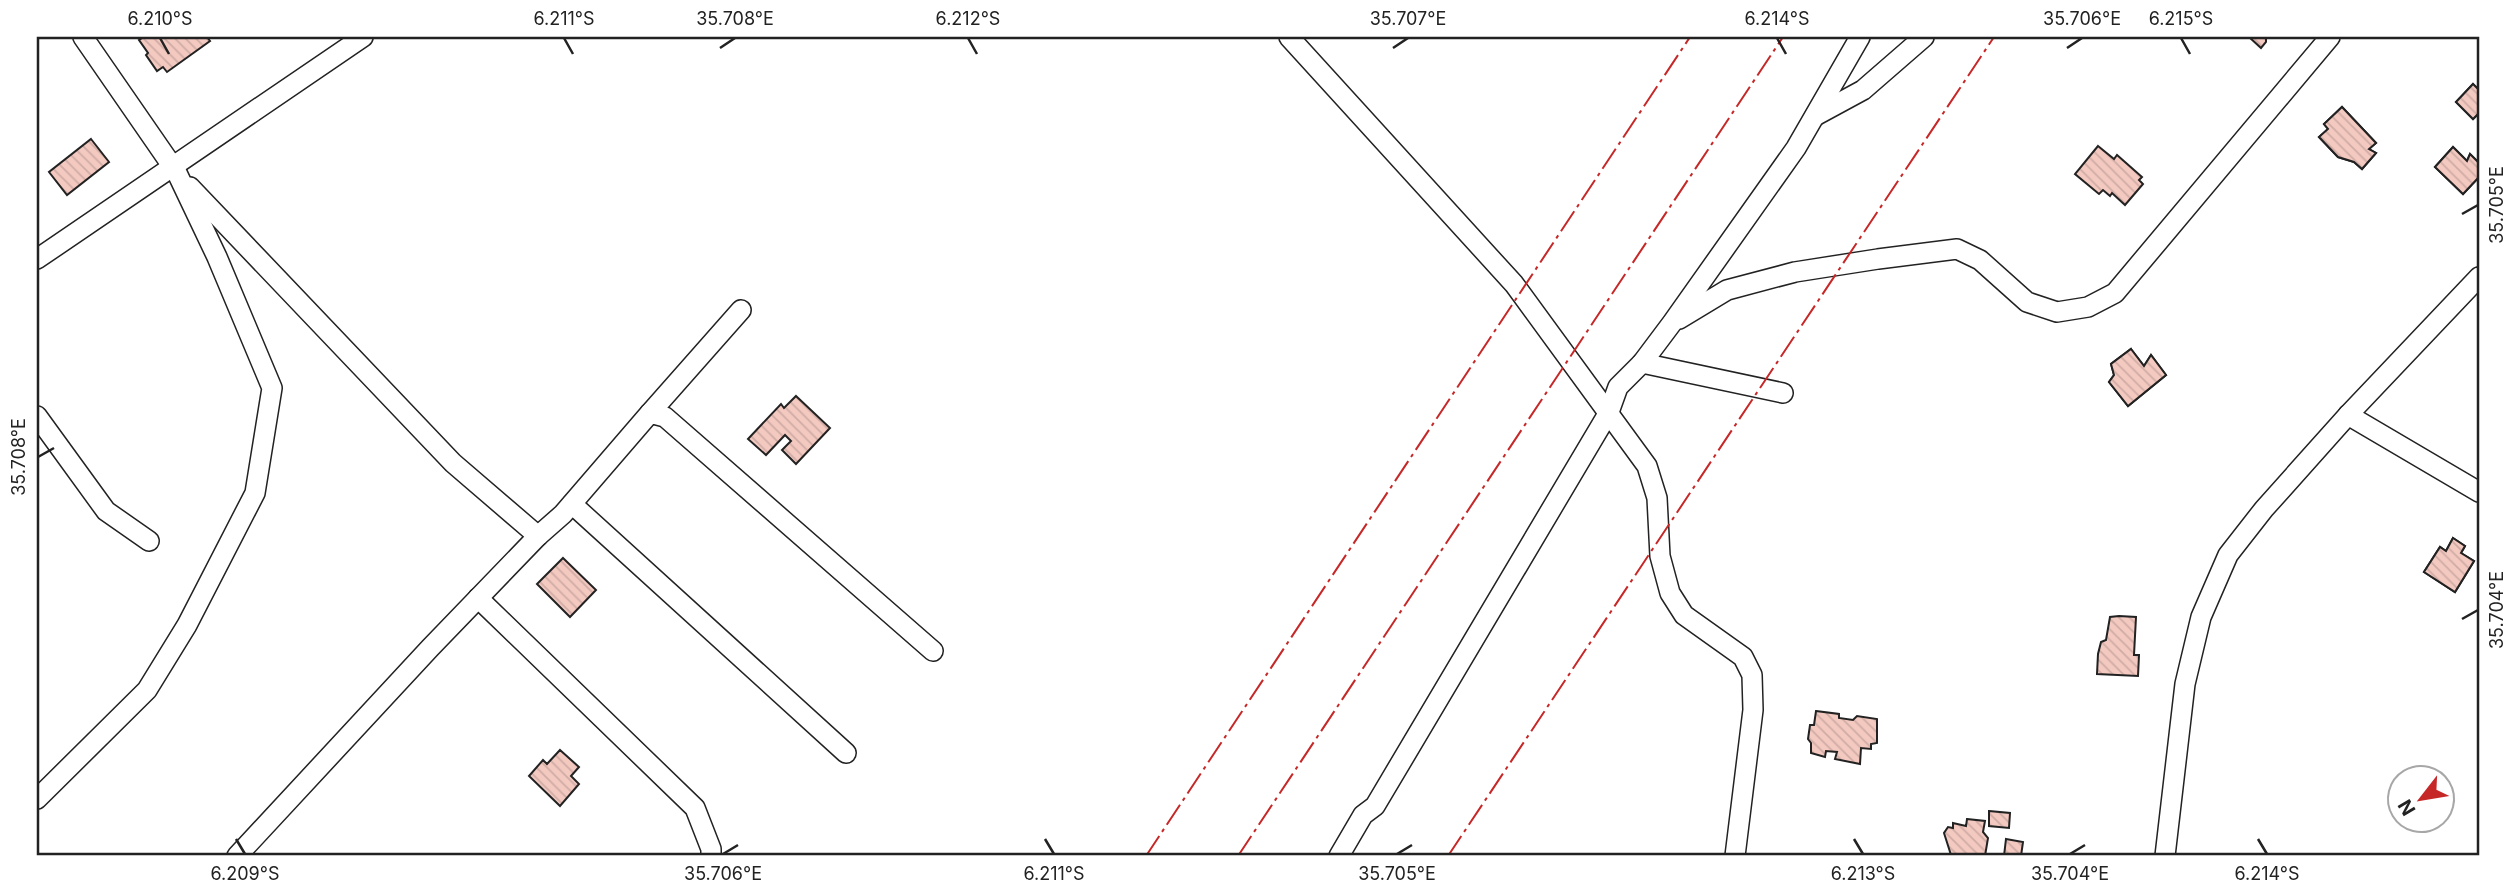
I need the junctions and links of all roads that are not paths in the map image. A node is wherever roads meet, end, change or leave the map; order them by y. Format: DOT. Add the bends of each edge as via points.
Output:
graph roads {
  1 [pos="83,37"];
  2 [pos="363,37"];
  3 [pos="1289,37"];
  4 [pos="1860,37"];
  5 [pos="1924,37"];
  6 [pos="2330,37"];
  7 [pos="1814,116"];
  8 [pos="175,170"];
  9 [pos="37,259"];
  10 [pos="2479,277"];
  11 [pos="741,310"];
  12 [pos="1672,323"];
  13 [pos="1642,363"];
  14 [pos="1783,393"];
  15 [pos="1609,412"];
  16 [pos="650,413"];
  17 [pos="2348,415"];
  18 [pos="37,416"];
  19 [pos="2479,492"];
  20 [pos="572,504"];
  21 [pos="538,536"];
  22 [pos="149,541"];
  23 [pos="478,598"];
  24 [pos="933,651"];
  25 [pos="846,753"];
  26 [pos="37,799"];
  27 [pos="237,856"];
  28 [pos="711,856"];
  29 [pos="1339,856"];
  30 [pos="1735,856"];
  31 [pos="2165,856"];
  1 -- 8 [label="street"];
  2 -- 8 [label="street"];
  3 -- 15 [label="street" via="1514,284"];
  4 -- 7 [label="street"];
  5 -- 7 [label="street" via="1863,90"];
  6 -- 12 [label="street" via="2115,293 2088,307 2057,312 2027,302 1979,260 1957,250 1795,272 1727,290"];
  7 -- 12 [label="street"];
  8 -- 9 [label="street"];
  8 -- 21 [label="street" via="453,463"];
  8 -- 26 [label="street" via="272,388 255,493 148,690"];
  10 -- 17 [label="street"];
  11 -- 16 [label="street"];
  12 -- 13 [label="street"];
  13 -- 14 [label="street"];
  13 -- 15 [label="street" via="1618,387"];
  15 -- 29 [label="street" via="1375,806 1363,815"];
  15 -- 30 [label="street" via="1647,466 1654,484 1660,556 1674,600 1684,615 1742,657 1752,675 1753,709"];
  16 -- 20 [label="street"];
  16 -- 24 [label="street" via="665,417"];
  17 -- 19 [label="street"];
  17 -- 31 [label="street" via="2228,555 2201,617 2185,684"];
  18 -- 22 [label="street" via="106,511"];
  20 -- 21 [label="street"];
  20 -- 25 [label="street"];
  21 -- 23 [label="street"];
  23 -- 27 [label="street"];
  23 -- 28 [label="street" via="695,808"];
}
